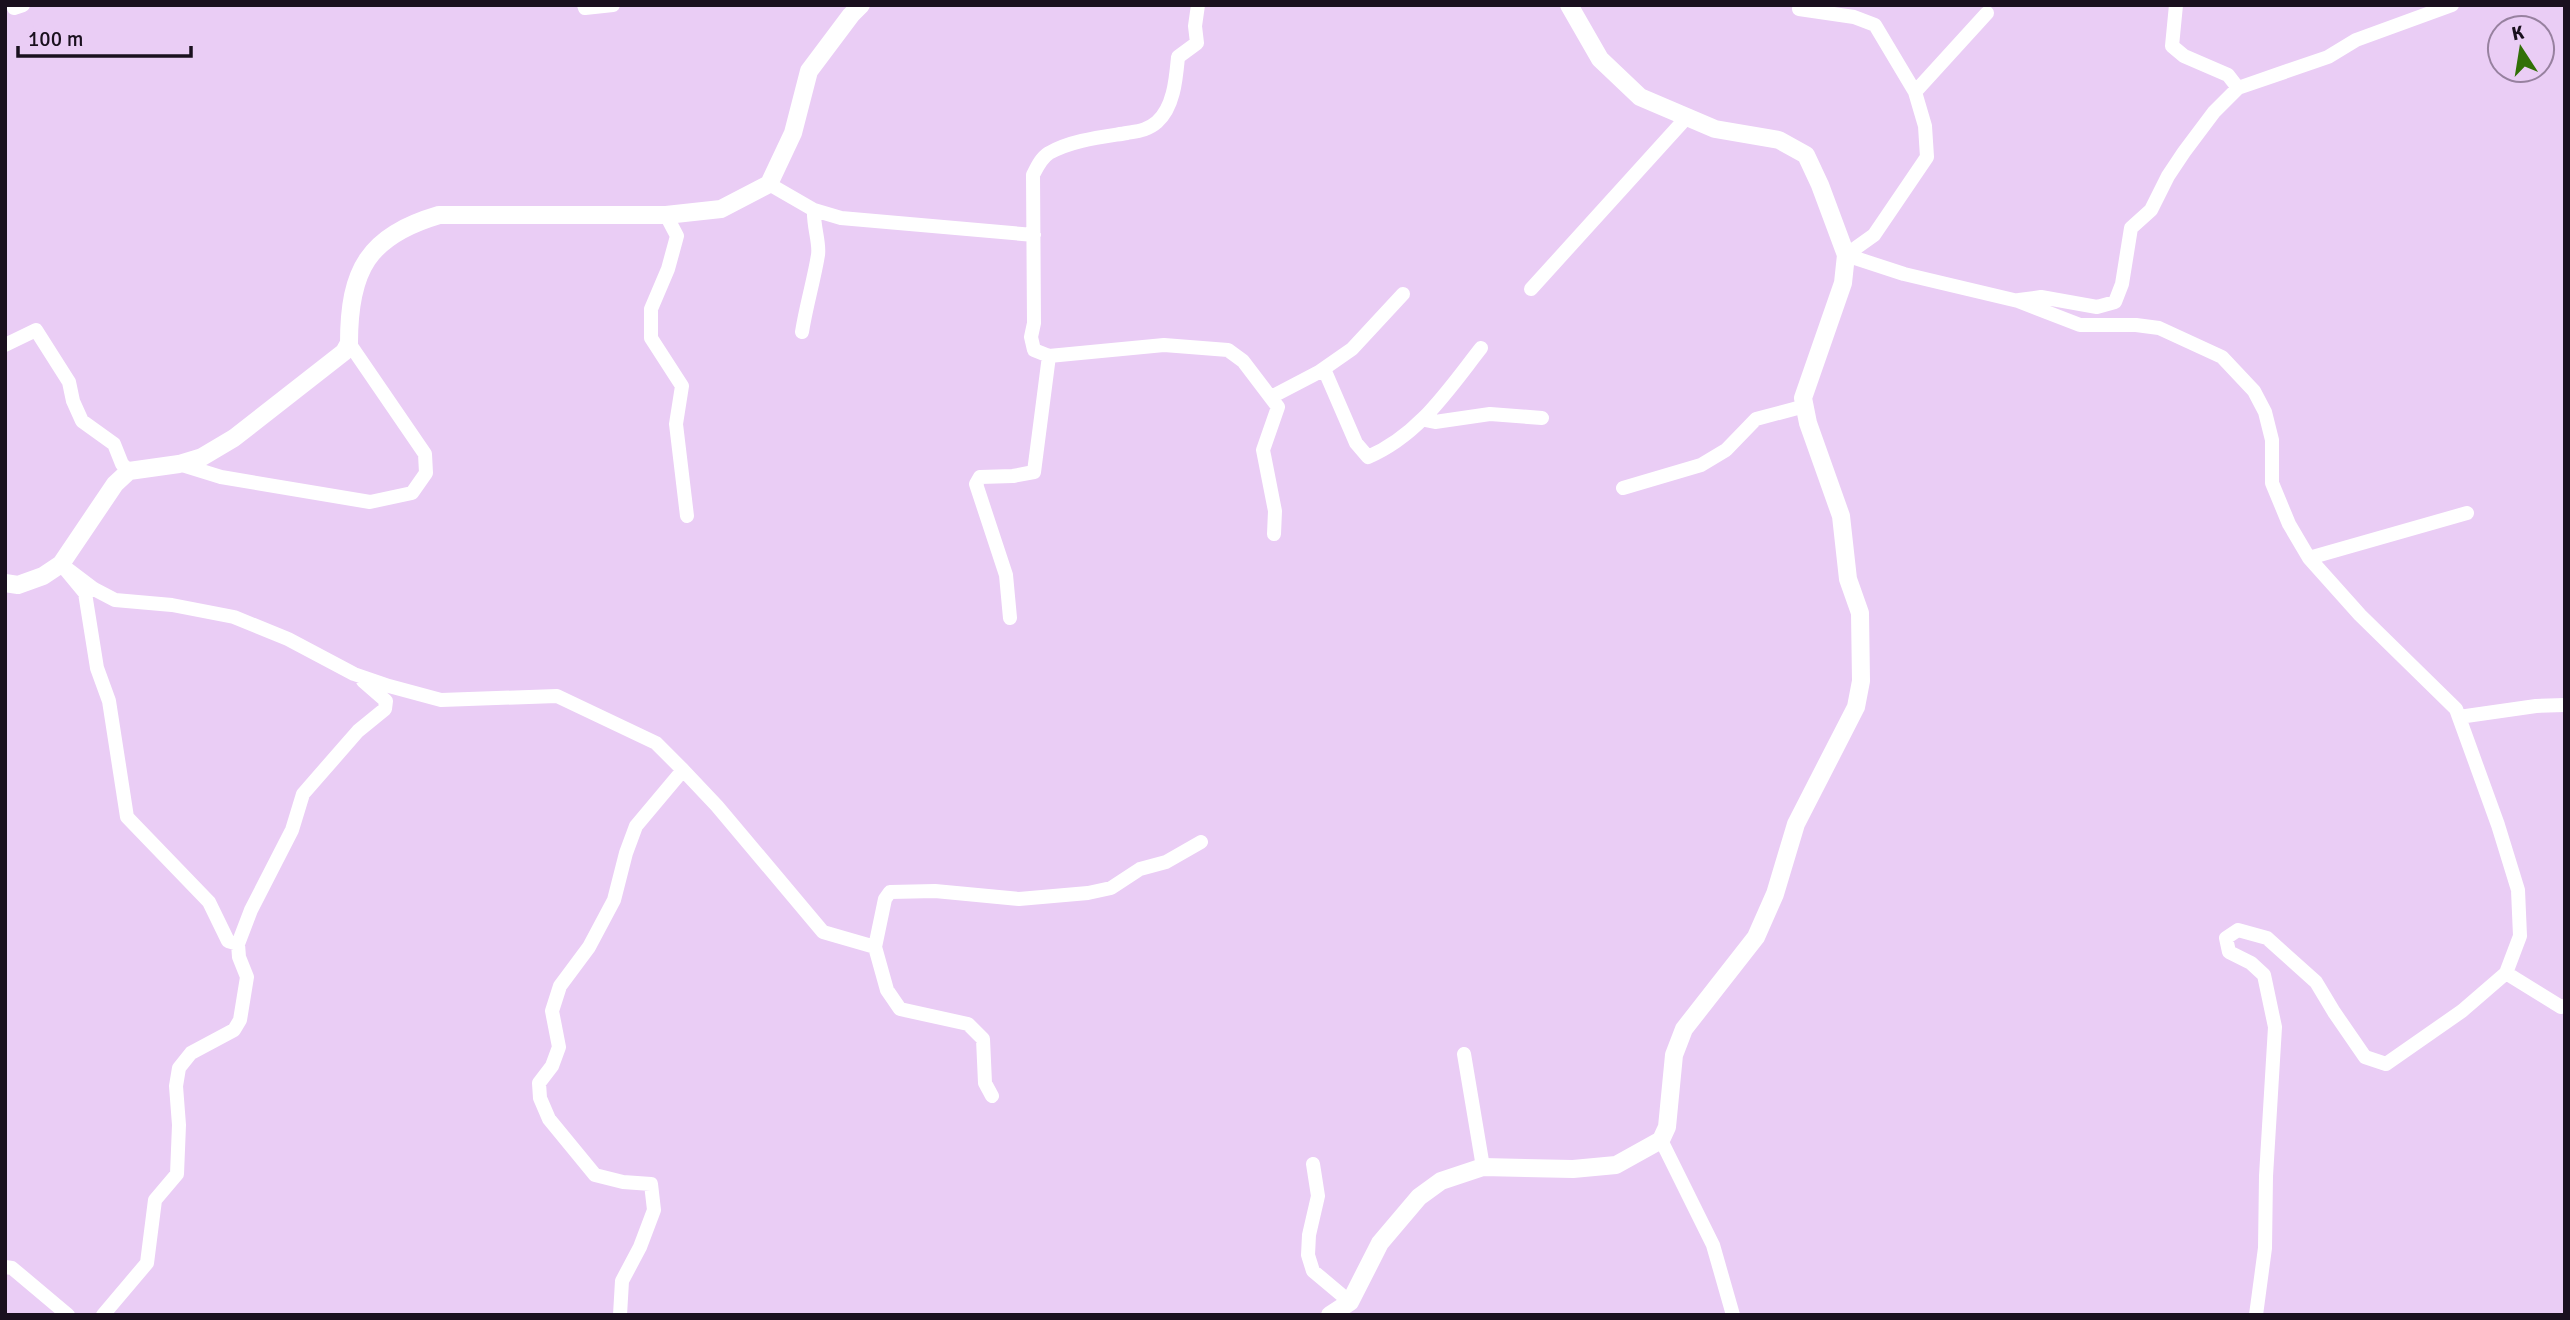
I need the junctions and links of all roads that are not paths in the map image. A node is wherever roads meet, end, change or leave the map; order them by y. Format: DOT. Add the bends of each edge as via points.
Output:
graph roads {
  1 [pos="584,5"];
  2 [pos="612,5"];
  3 [pos="861,5"];
  4 [pos="1198,5"];
  5 [pos="1569,5"];
  6 [pos="2176,5"];
  7 [pos="2452,5"];
  8 [pos="1799,9"];
  9 [pos="1987,13"];
  10 [pos="2238,88"];
  11 [pos="1915,92"];
  12 [pos="1687,117"];
  13 [pos="769,184"];
  14 [pos="814,211"];
  15 [pos="666,215"];
  16 [pos="1034,235"];
  17 [pos="1846,256"];
  18 [pos="1531,289"];
  19 [pos="1403,293"];
  20 [pos="2018,301"];
  21 [pos="802,332"];
  22 [pos="349,343"];
  23 [pos="5,345"];
  24 [pos="1481,348"];
  25 [pos="1049,356"];
  26 [pos="1324,369"];
  27 [pos="1271,397"];
  28 [pos="1805,407"];
  29 [pos="1542,418"];
  30 [pos="1425,420"];
  31 [pos="179,464"];
  32 [pos="129,471"];
  33 [pos="1623,488"];
  34 [pos="2467,513"];
  35 [pos="687,516"];
  36 [pos="1273,534"];
  37 [pos="2309,558"];
  38 [pos="61,564"];
  39 [pos="5,583"];
  40 [pos="1010,618"];
  41 [pos="354,674"];
  42 [pos="2565,705"];
  43 [pos="2459,717"];
  44 [pos="683,770"];
  45 [pos="1201,842"];
  46 [pos="238,944"];
  47 [pos="875,947"];
  48 [pos="2505,973"];
  49 [pos="2565,1006"];
  50 [pos="1464,1054"];
  51 [pos="992,1096"];
  52 [pos="1661,1140"];
  53 [pos="1313,1164"];
  54 [pos="1483,1167"];
  55 [pos="5,1267"];
  56 [pos="1350,1302"];
  57 [pos="68,1315"];
  58 [pos="103,1315"];
  59 [pos="620,1315"];
  60 [pos="1330,1315"];
  61 [pos="1733,1315"];
  62 [pos="2256,1315"];
  1 -- 2 [label="street"];
  3 -- 13 [label="street" via="809,71 793,133"];
  4 -- 16 [label="street" via="1197,43 1178,57 1167,107 1158,121 1147,129 1092,138 1040,161 1033,175"];
  5 -- 12 [label="street" via="1600,59 1640,97"];
  6 -- 10 [label="street" via="2172,46 2228,75"];
  7 -- 10 [label="street" via="2356,40 2328,57"];
  8 -- 11 [label="street" via="1854,17 1875,25"];
  9 -- 11 [label="street"];
  10 -- 20 [label="street" via="2184,152 2151,210 2131,228 2115,302 2097,307 2041,297"];
  11 -- 17 [label="street" via="1925,127 1927,158 1874,235"];
  12 -- 17 [label="street" via="1715,129 1779,140 1806,156"];
  12 -- 18 [label="street"];
  13 -- 14 [label="street"];
  13 -- 15 [label="street" via="721,209"];
  14 -- 16 [label="street" via="841,218"];
  14 -- 21 [label="street" via="819,251"];
  15 -- 22 [label="street" via="439,215 414,223 372,252 357,275"];
  15 -- 35 [label="street" via="677,236 651,309 651,338 682,386 676,424"];
  16 -- 25 [label="street" via="1031,337 1034,350"];
  17 -- 20 [label="street"];
  17 -- 28 [label="street" via="1843,283 1803,398"];
  19 -- 26 [label="street" via="1352,349"];
  20 -- 37 [label="street" via="2080,325 2159,328 2222,358 2254,391 2265,412 2272,440 2272,483"];
  22 -- 31 [label="street" via="314,378 234,438 202,457"];
  22 -- 31 [label="street" via="425,454 426,473 412,492 370,502 221,477"];
  23 -- 32 [label="street" via="36,330 69,382 82,421 114,444"];
  24 -- 30 [label="street"];
  25 -- 27 [label="street" via="1164,345 1228,349"];
  25 -- 40 [label="street" via="1034,472 980,477 976,484 1006,575"];
  26 -- 27 [label="street"];
  26 -- 30 [label="street" via="1356,443 1368,457"];
  27 -- 36 [label="street" via="1278,407 1263,450 1275,511"];
  28 -- 33 [label="street" via="1756,419 1726,450 1701,465"];
  28 -- 52 [label="street" via="1841,516 1849,579 1860,613 1861,681 1856,707 1796,824 1775,894 1756,937 1684,1029 1674,1055 1667,1127"];
  29 -- 30 [label="street" via="1490,414"];
  31 -- 32 [label="street"];
  32 -- 38 [label="street" via="115,484"];
  34 -- 37 [label="street"];
  37 -- 43 [label="street"];
  38 -- 39 [label="street" via="18,585"];
  38 -- 41 [label="street" via="115,600 234,617"];
  38 -- 46 [label="street" via="85,593 97,668 109,701 127,817 209,902 229,941"];
  41 -- 44 [label="street" via="441,700 557,696 656,743"];
  41 -- 46 [label="street" via="386,701 386,709 358,731 303,794 292,830"];
  42 -- 43 [label="street"];
  43 -- 48 [label="street" via="2518,890 2520,936"];
  44 -- 47 [label="street" via="823,932"];
  44 -- 59 [label="street" via="636,826 614,901 589,947 560,986 552,1011 559,1047 539,1083 549,1119 595,1175 651,1184 654,1210 622,1281"];
  45 -- 47 [label="street" via="1166,862 1140,869 1111,888 1088,893 1019,899 890,892"];
  46 -- 58 [label="street" via="247,977 240,1020 234,1030 191,1053 179,1068 177,1174 155,1200 147,1263"];
  47 -- 51 [label="street" via="887,990 900,1009 968,1024 983,1039 985,1083"];
  48 -- 49 [label="street"];
  48 -- 62 [label="street" via="2462,1011 2386,1064 2365,1057 2316,982 2267,938 2238,930 2226,938 2229,952 2264,975 2275,1027 2265,1248"];
  50 -- 54 [label="street"];
  52 -- 54 [label="street" via="1616,1165"];
  52 -- 61 [label="street" via="1713,1245"];
  53 -- 56 [label="street" via="1318,1196 1308,1255 1313,1271"];
  54 -- 56 [label="street" via="1441,1181 1419,1196 1380,1242"];
  55 -- 57 [label="street"];
  56 -- 60 [label="street"];
}
